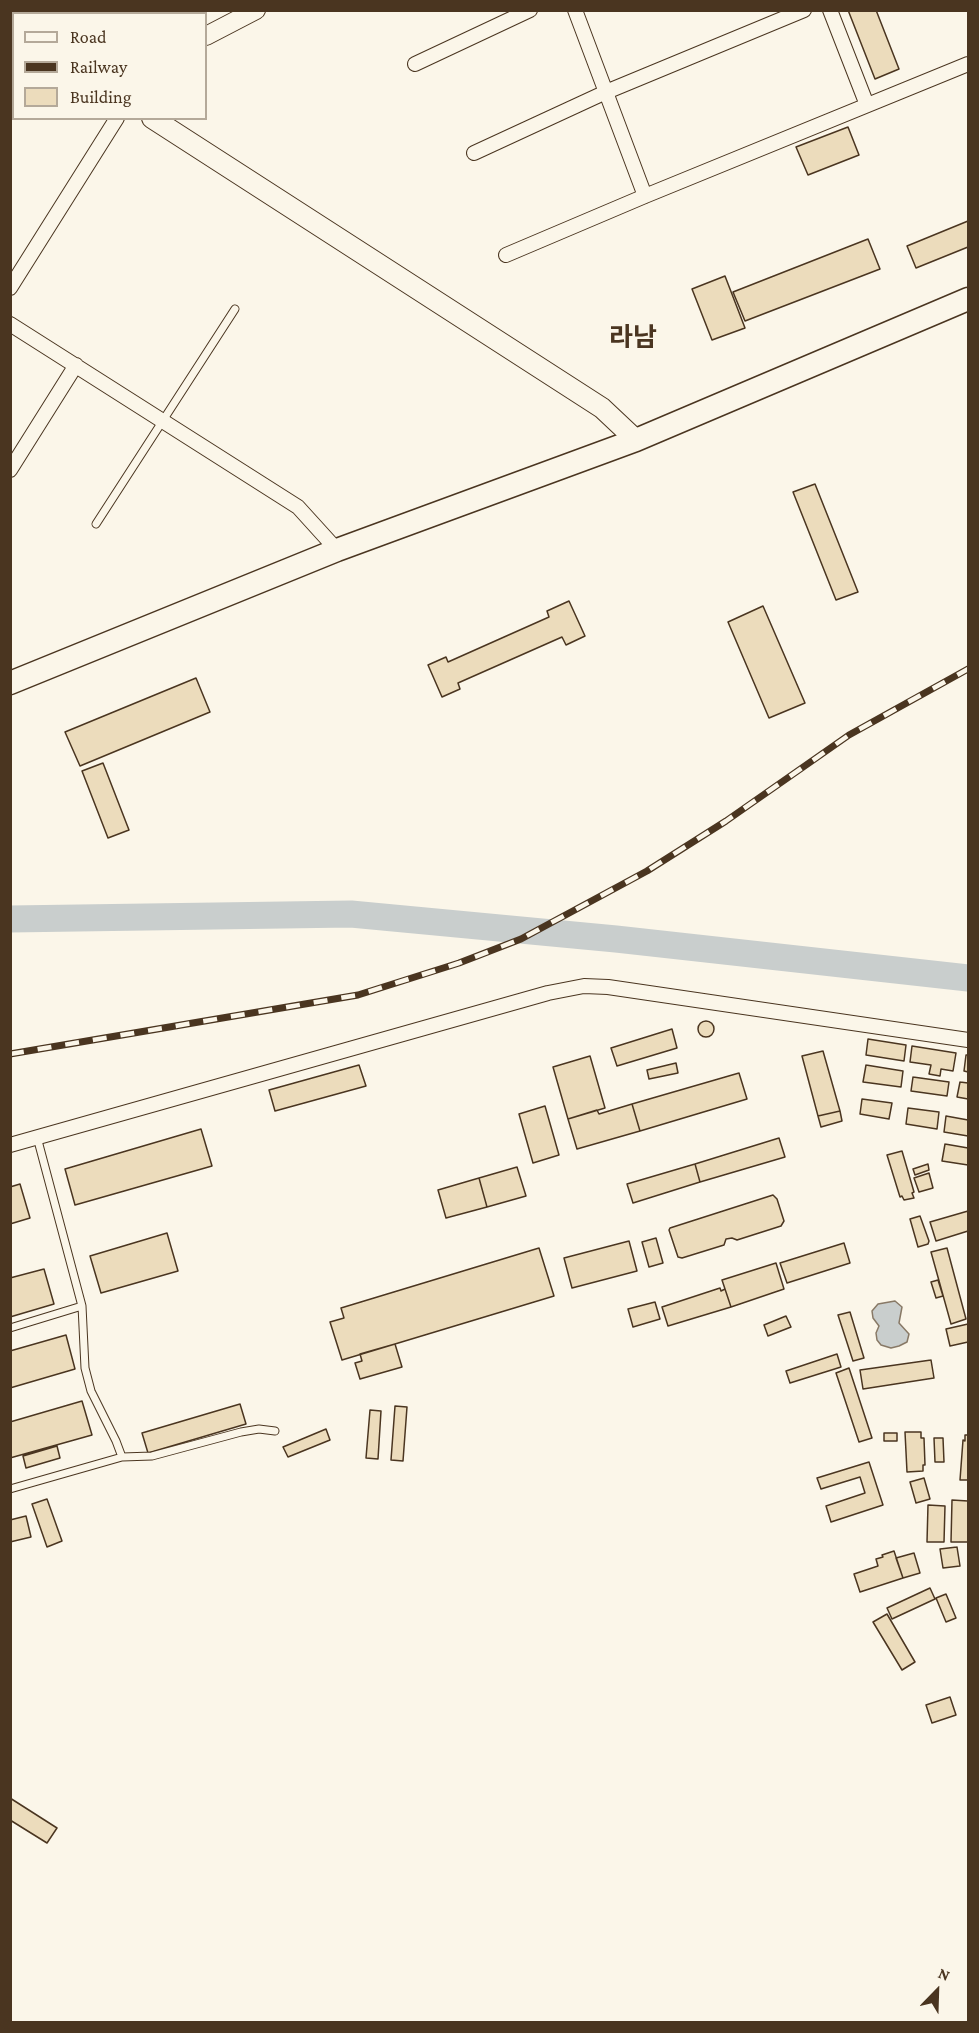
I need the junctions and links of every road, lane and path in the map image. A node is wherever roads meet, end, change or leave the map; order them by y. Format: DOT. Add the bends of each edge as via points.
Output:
graph roads {
  1 [pos="256,10"];
  2 [pos="530,10"];
  3 [pos="575,10"];
  4 [pos="804,10"];
  5 [pos="830,10"];
  6 [pos="207,35"];
  7 [pos="415,64"];
  8 [pos="969,64"];
  9 [pos="606,92"];
  10 [pos="867,105"];
  11 [pos="116,120"];
  12 [pos="155,120"];
  13 [pos="474,153"];
  14 [pos="645,196"];
  15 [pos="506,255"];
  16 [pos="10,288"];
  17 [pos="969,299"];
  18 [pos="235,309"];
  19 [pos="10,324"];
  20 [pos="76,365"];
  21 [pos="163,420"];
  22 [pos="636,440"];
  23 [pos="10,470"];
  24 [pos="96,524"];
  25 [pos="337,550"];
  26 [pos="10,683"];
  27 [pos="969,1040"];
  28 [pos="38,1137"];
  29 [pos="10,1145"];
  30 [pos="82,1306"];
  31 [pos="10,1328"];
  32 [pos="275,1431"];
  33 [pos="122,1457"];
  34 [pos="10,1489"];
  1 -- 6 [label="street"];
  2 -- 7 [label="street"];
  3 -- 9 [label="street"];
  4 -- 9 [label="street"];
  5 -- 10 [label="street"];
  8 -- 10 [label="street"];
  9 -- 13 [label="street"];
  9 -- 14 [label="street"];
  10 -- 14 [label="street"];
  11 -- 16 [label="street"];
  12 -- 22 [label="main road" via="602,408"];
  14 -- 15 [label="street"];
  17 -- 22 [label="highway"];
  18 -- 21 [label="lane"];
  19 -- 20 [label="street"];
  20 -- 21 [label="street"];
  20 -- 23 [label="street"];
  21 -- 24 [label="lane"];
  21 -- 25 [label="street" via="298,507"];
  22 -- 25 [label="highway"];
  25 -- 26 [label="highway"];
  27 -- 28 [label="street" via="584,986"];
  28 -- 29 [label="street"];
  28 -- 30 [label="lane"];
  30 -- 31 [label="lane"];
  30 -- 33 [label="lane" via="85,1368 91,1391"];
  32 -- 33 [label="lane" via="241,1432 152,1456"];
  33 -- 34 [label="lane"];
}
